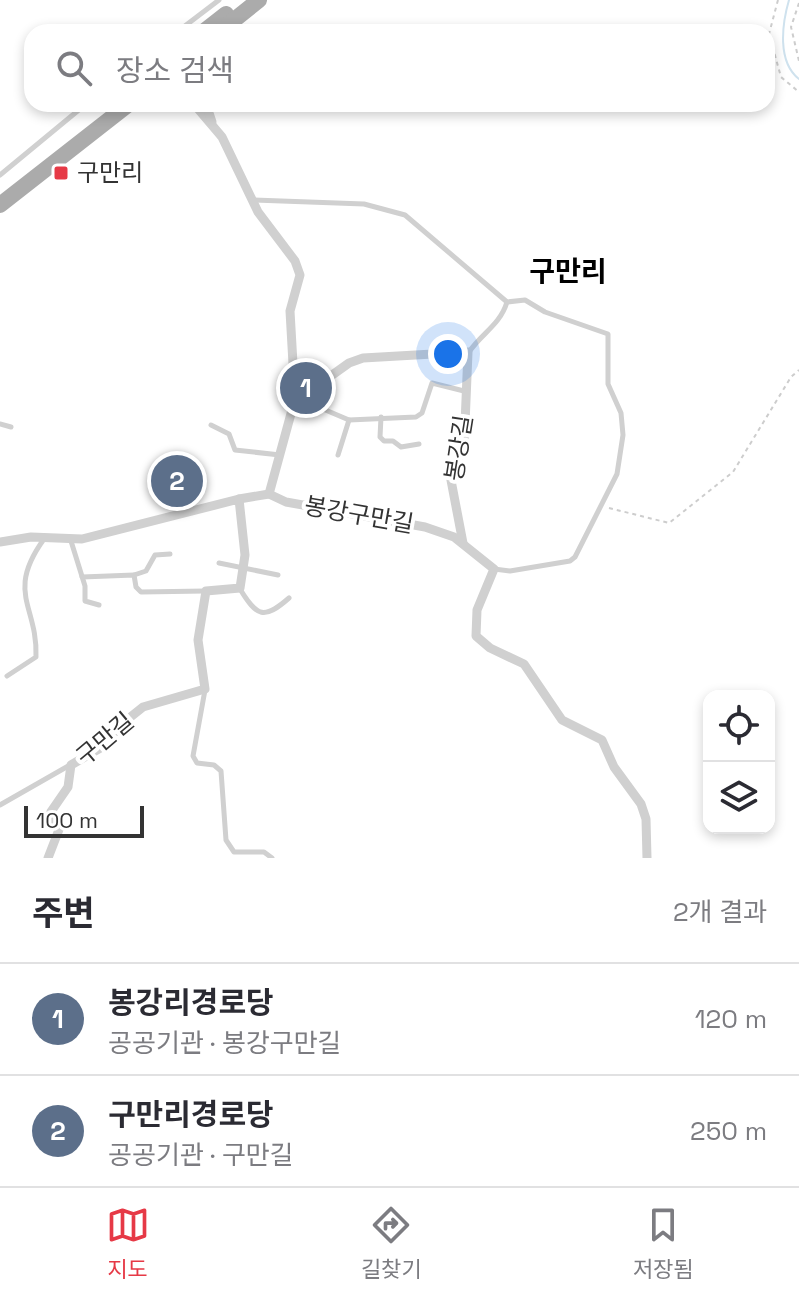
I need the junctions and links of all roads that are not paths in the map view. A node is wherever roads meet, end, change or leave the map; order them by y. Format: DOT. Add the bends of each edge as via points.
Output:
graph roads {
  1 [pos="219,0"];
  2 [pos="243,0"];
  3 [pos="259,0"];
  4 [pos="188,24"];
  5 [pos="213,24"];
  6 [pos="229,24"];
  7 [pos="76,112"];
  8 [pos="102,112"];
  9 [pos="119,112"];
  10 [pos="201,112"];
  11 [pos="209,112"];
  12 [pos="213,125"];
  13 [pos="0,175"];
  14 [pos="0,192"];
  15 [pos="252,200"];
  16 [pos="0,205"];
  17 [pos="507,302"];
  18 [pos="468,352"];
  19 [pos="464,391"];
  20 [pos="295,399"];
  21 [pos="308,403"];
  22 [pos="381,417"];
  23 [pos="349,420"];
  24 [pos="0,424"];
  25 [pos="211,425"];
  26 [pos="11,427"];
  27 [pos="419,444"];
  28 [pos="281,455"];
  29 [pos="338,455"];
  30 [pos="269,494"];
  31 [pos="239,499"];
  32 [pos="45,538"];
  33 [pos="71,541"];
  34 [pos="0,542"];
  35 [pos="463,543"];
  36 [pos="170,554"];
  37 [pos="219,563"];
  38 [pos="244,569"];
  39 [pos="494,569"];
  40 [pos="134,575"];
  41 [pos="278,575"];
  42 [pos="82,577"];
  43 [pos="240,588"];
  44 [pos="206,591"];
  45 [pos="289,598"];
  46 [pos="99,605"];
  47 [pos="7,676"];
  48 [pos="205,689"];
  49 [pos="71,765"];
  50 [pos="0,805"];
  51 [pos="48,858"];
  52 [pos="272,858"];
  53 [pos="647,858"];
  1 -- 4 [label="lane"];
  2 -- 5 [label="main road"];
  3 -- 6 [label="main road"];
  7 -- 13 [label="lane"];
  8 -- 14 [label="main road"];
  9 -- 16 [label="main road"];
  10 -- 12 [label="street, 봉강구만길"];
  11 -- 12 [label="street"];
  12 -- 15 [label="street, 봉강구만길"];
  15 -- 17 [label="lane" via="364,204 405,215"];
  15 -- 20 [label="street, 봉강구만길" via="298,268 290,311"];
  17 -- 18 [label="lane" via="502,318"];
  17 -- 39 [label="lane" via="525,300 608,334 608,384 621,413 623,435 617,474 570,561"];
  18 -- 19 [label="street, 봉강길"];
  18 -- 21 [label="street" via="363,358 338,369"];
  19 -- 22 [label="lane" via="432,383 422,413"];
  19 -- 35 [label="street, 봉강길" via="464,448 450,475"];
  20 -- 21 [label="street"];
  20 -- 28 [label="street, 봉강구만길"];
  21 -- 23 [label="lane"];
  22 -- 23 [label="lane"];
  22 -- 27 [label="lane" via="384,441 401,447"];
  23 -- 29 [label="lane"];
  24 -- 26 [label="lane"];
  25 -- 28 [label="lane" via="229,434 235,450"];
  28 -- 30 [label="street, 봉강구만길"];
  30 -- 31 [label="street"];
  30 -- 35 [label="street, 봉강구만길" via="286,502 425,527"];
  31 -- 33 [label="street"];
  31 -- 38 [label="street"];
  32 -- 33 [label="street"];
  32 -- 34 [label="street"];
  32 -- 47 [label="lane" via="24,582 36,657"];
  33 -- 42 [label="lane"];
  35 -- 39 [label="street, 봉강구만길"];
  36 -- 40 [label="lane" via="155,555 146,571"];
  37 -- 38 [label="lane"];
  38 -- 41 [label="lane"];
  38 -- 43 [label="street"];
  39 -- 53 [label="street" via="477,610 476,636 524,664 562,720 602,740 641,804"];
  40 -- 42 [label="lane"];
  40 -- 44 [label="lane" via="141,592"];
  42 -- 46 [label="lane" via="85,601"];
  43 -- 44 [label="street"];
  43 -- 45 [label="lane" via="263,614"];
  44 -- 48 [label="street" via="198,640"];
  48 -- 49 [label="street, 구만길" via="143,707 102,747"];
  48 -- 52 [label="lane" via="193,756 197,763 221,771 226,840 234,852 264,852"];
  49 -- 50 [label="lane"];
  49 -- 51 [label="street, 구만길" via="68,787 48,816 60,827"];
}
